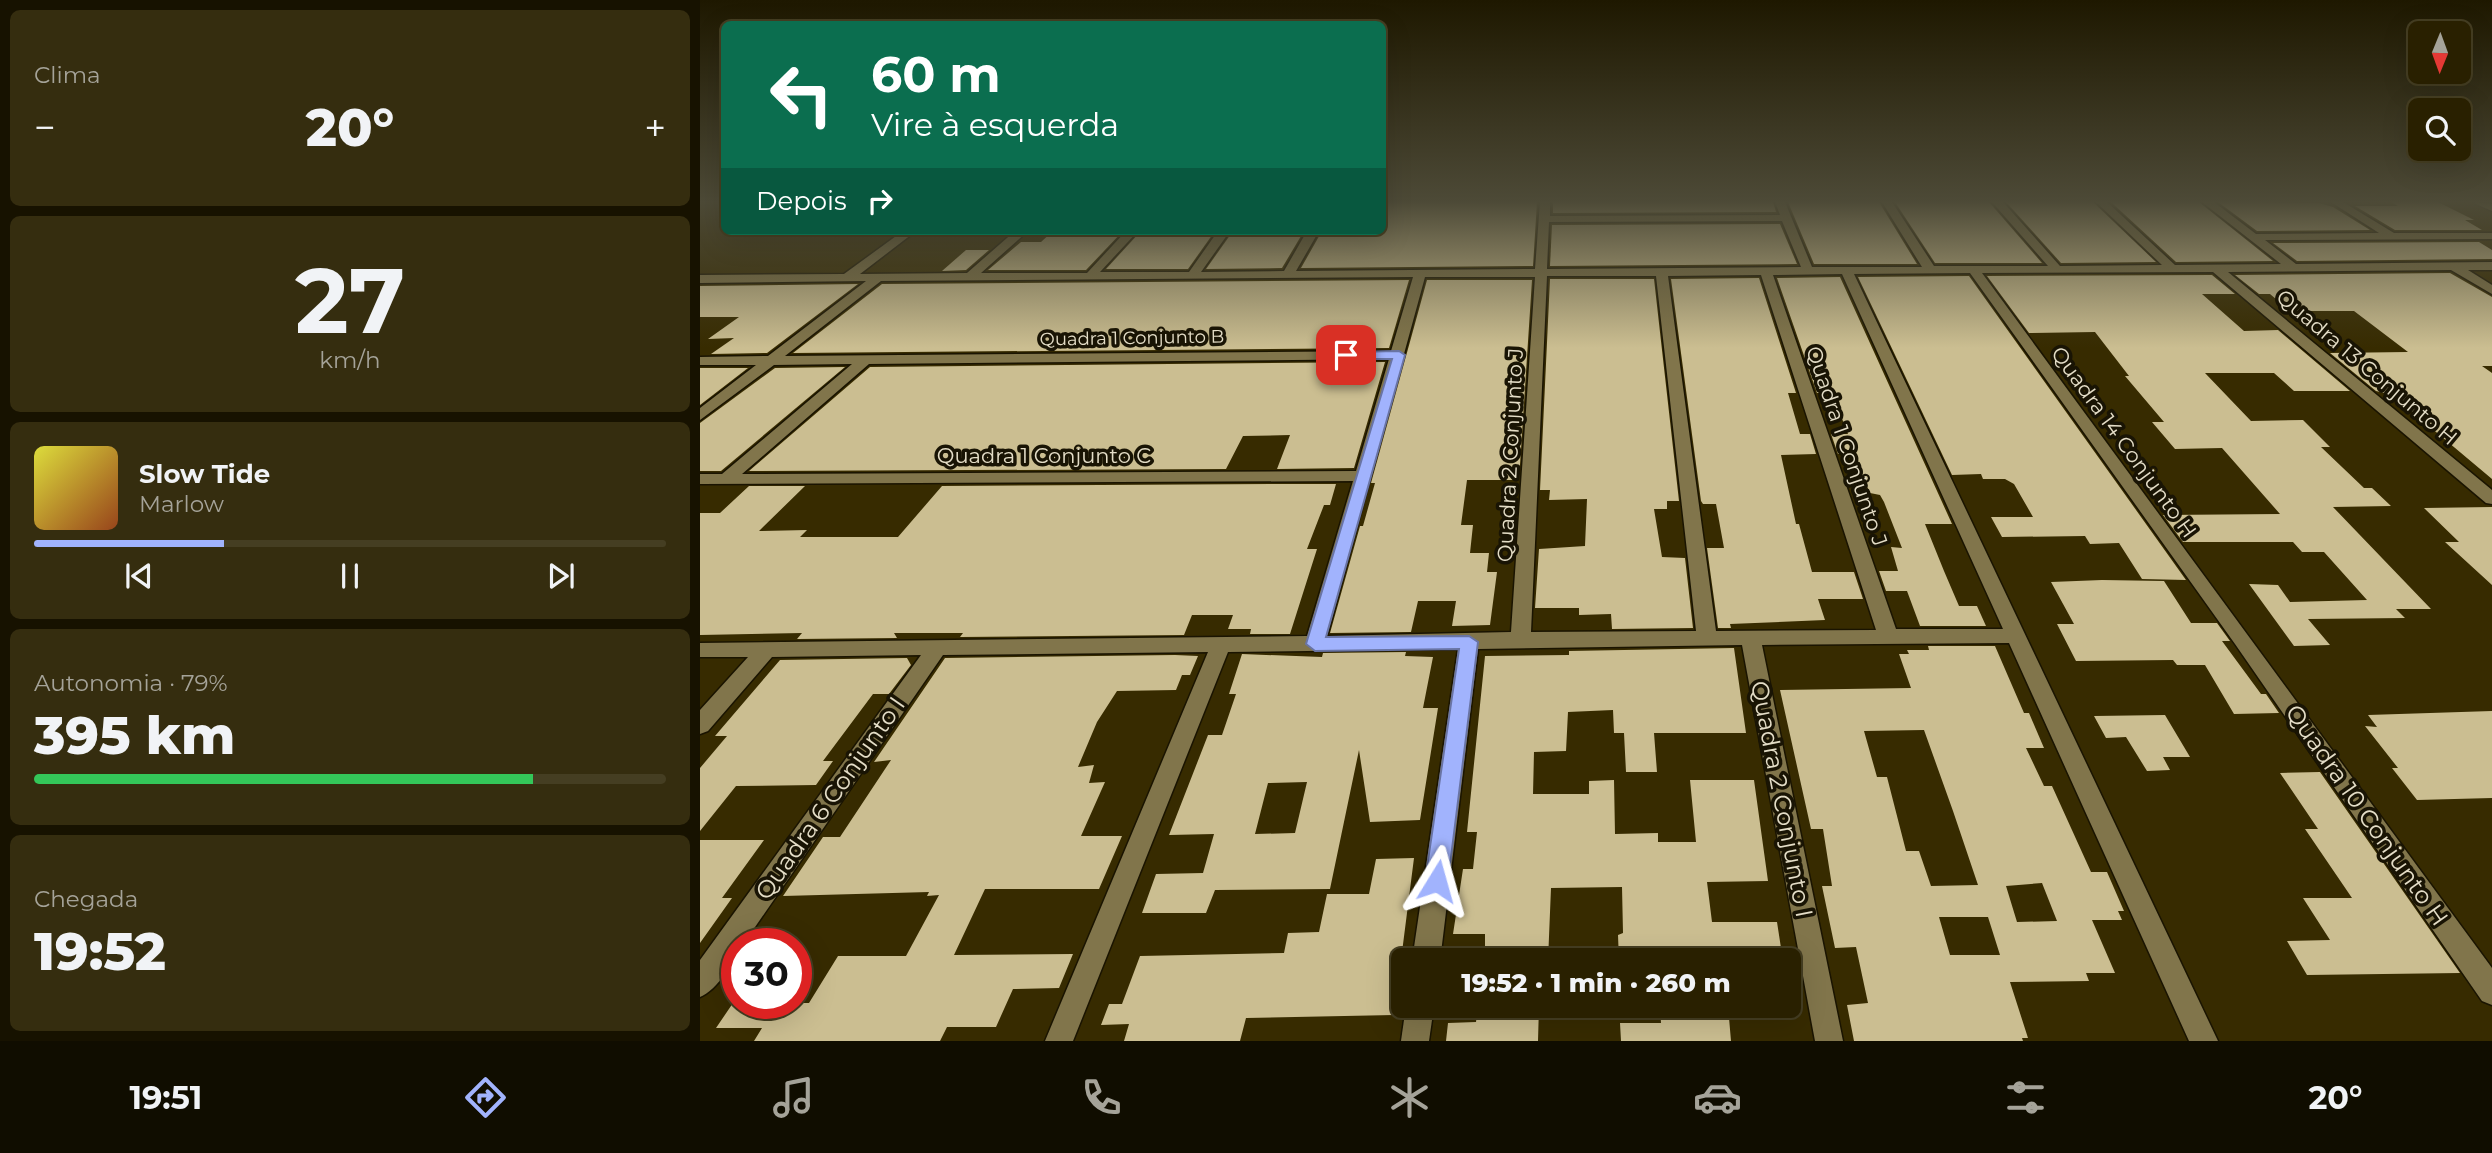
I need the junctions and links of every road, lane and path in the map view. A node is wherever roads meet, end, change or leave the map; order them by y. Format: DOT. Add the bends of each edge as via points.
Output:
graph roads {
  1 [pos="884,251"];
  2 [pos="1000,251"];
  3 [pos="1114,251"];
  4 [pos="1210,251"];
  5 [pos="1302,251"];
  6 [pos="1542,251"];
  7 [pos="1800,251"];
  8 [pos="1918,251"];
  9 [pos="2041,251"];
  10 [pos="2153,251"];
  11 [pos="2271,251"];
  12 [pos="2453,266"];
  13 [pos="2492,266"];
  14 [pos="2215,267"];
  15 [pos="2292,267"];
  16 [pos="2172,268"];
  17 [pos="1973,269"];
  18 [pos="2057,269"];
  19 [pos="1846,270"];
  20 [pos="1930,270"];
  21 [pos="1766,271"];
  22 [pos="1808,271"];
  23 [pos="1662,272"];
  24 [pos="1420,273"];
  25 [pos="1541,273"];
  26 [pos="1289,275"];
  27 [pos="1090,276"];
  28 [pos="1192,276"];
  29 [pos="970,277"];
  30 [pos="847,278"];
  31 [pos="878,278"];
  32 [pos="700,279"];
  33 [pos="2492,289"];
  34 [pos="1399,355"];
  35 [pos="865,360"];
  36 [pos="700,361"];
  37 [pos="771,361"];
  38 [pos="700,415"];
  39 [pos="1363,476"];
  40 [pos="700,479"];
  41 [pos="726,479"];
  42 [pos="2492,499"];
  43 [pos="1888,635"];
  44 [pos="2015,636"];
  45 [pos="1521,639"];
  46 [pos="1707,639"];
  47 [pos="1751,639"];
  48 [pos="2242,639"];
  49 [pos="1469,642"];
  50 [pos="1315,644"];
  51 [pos="1222,645"];
  52 [pos="936,648"];
  53 [pos="700,650"];
  54 [pos="766,650"];
  55 [pos="700,725"];
  56 [pos="1428,948"];
  57 [pos="700,983"];
  58 [pos="2492,991"];
  59 [pos="1418,1018"];
  60 [pos="1059,1041"];
  61 [pos="1415,1041"];
  62 [pos="1829,1041"];
  63 [pos="2204,1041"];
  1 -- 30 [label="street"];
  2 -- 29 [label="street"];
  3 -- 27 [label="street"];
  4 -- 28 [label="street"];
  5 -- 26 [label="street"];
  6 -- 25 [label="street, Quadra 2 Conjunto J"];
  7 -- 22 [label="street"];
  8 -- 20 [label="street"];
  9 -- 18 [label="street"];
  10 -- 16 [label="street"];
  11 -- 15 [label="street"];
  12 -- 13 [label="street"];
  12 -- 15 [label="street"];
  12 -- 33 [label="street"];
  14 -- 15 [label="street"];
  14 -- 16 [label="street"];
  14 -- 42 [label="street, Quadra 13 Conjunto H"];
  16 -- 18 [label="street"];
  17 -- 18 [label="street"];
  17 -- 20 [label="street"];
  17 -- 48 [label="street, Quadra 14 Conjunto H"];
  19 -- 20 [label="street"];
  19 -- 22 [label="street"];
  19 -- 44 [label="street"];
  21 -- 22 [label="street"];
  21 -- 23 [label="street"];
  21 -- 43 [label="street, Quadra 1 Conjunto J"];
  23 -- 25 [label="street"];
  23 -- 46 [label="street"];
  24 -- 25 [label="street"];
  24 -- 26 [label="street"];
  24 -- 34 [label="street"];
  25 -- 45 [label="street, Quadra 2 Conjunto J"];
  26 -- 28 [label="street"];
  27 -- 28 [label="street"];
  27 -- 29 [label="street"];
  29 -- 31 [label="street"];
  30 -- 31 [label="street"];
  30 -- 32 [label="street"];
  31 -- 37 [label="street"];
  34 -- 35 [label="street, Quadra 1 Conjunto B"];
  34 -- 39 [label="street"];
  35 -- 37 [label="street, Quadra 1 Conjunto B"];
  35 -- 41 [label="street"];
  36 -- 37 [label="street, Quadra 1 Conjunto B"];
  37 -- 38 [label="street"];
  39 -- 41 [label="street, Quadra 1 Conjunto C"];
  39 -- 50 [label="street"];
  40 -- 41 [label="street, Quadra 1 Conjunto C"];
  43 -- 44 [label="street"];
  43 -- 47 [label="street"];
  44 -- 63 [label="street"];
  45 -- 46 [label="street"];
  45 -- 49 [label="street"];
  46 -- 47 [label="street"];
  47 -- 62 [label="street, Quadra 2 Conjunto I"];
  48 -- 58 [label="street, Quadra 10 Conjunto H"];
  49 -- 50 [label="street"];
  49 -- 56 [label="street"];
  50 -- 51 [label="street"];
  51 -- 52 [label="street"];
  51 -- 60 [label="street"];
  52 -- 54 [label="street"];
  52 -- 57 [label="street, Quadra 6 Conjunto I"];
  53 -- 54 [label="street"];
  54 -- 55 [label="street"];
  59 -- 61 [label="street"];
}
